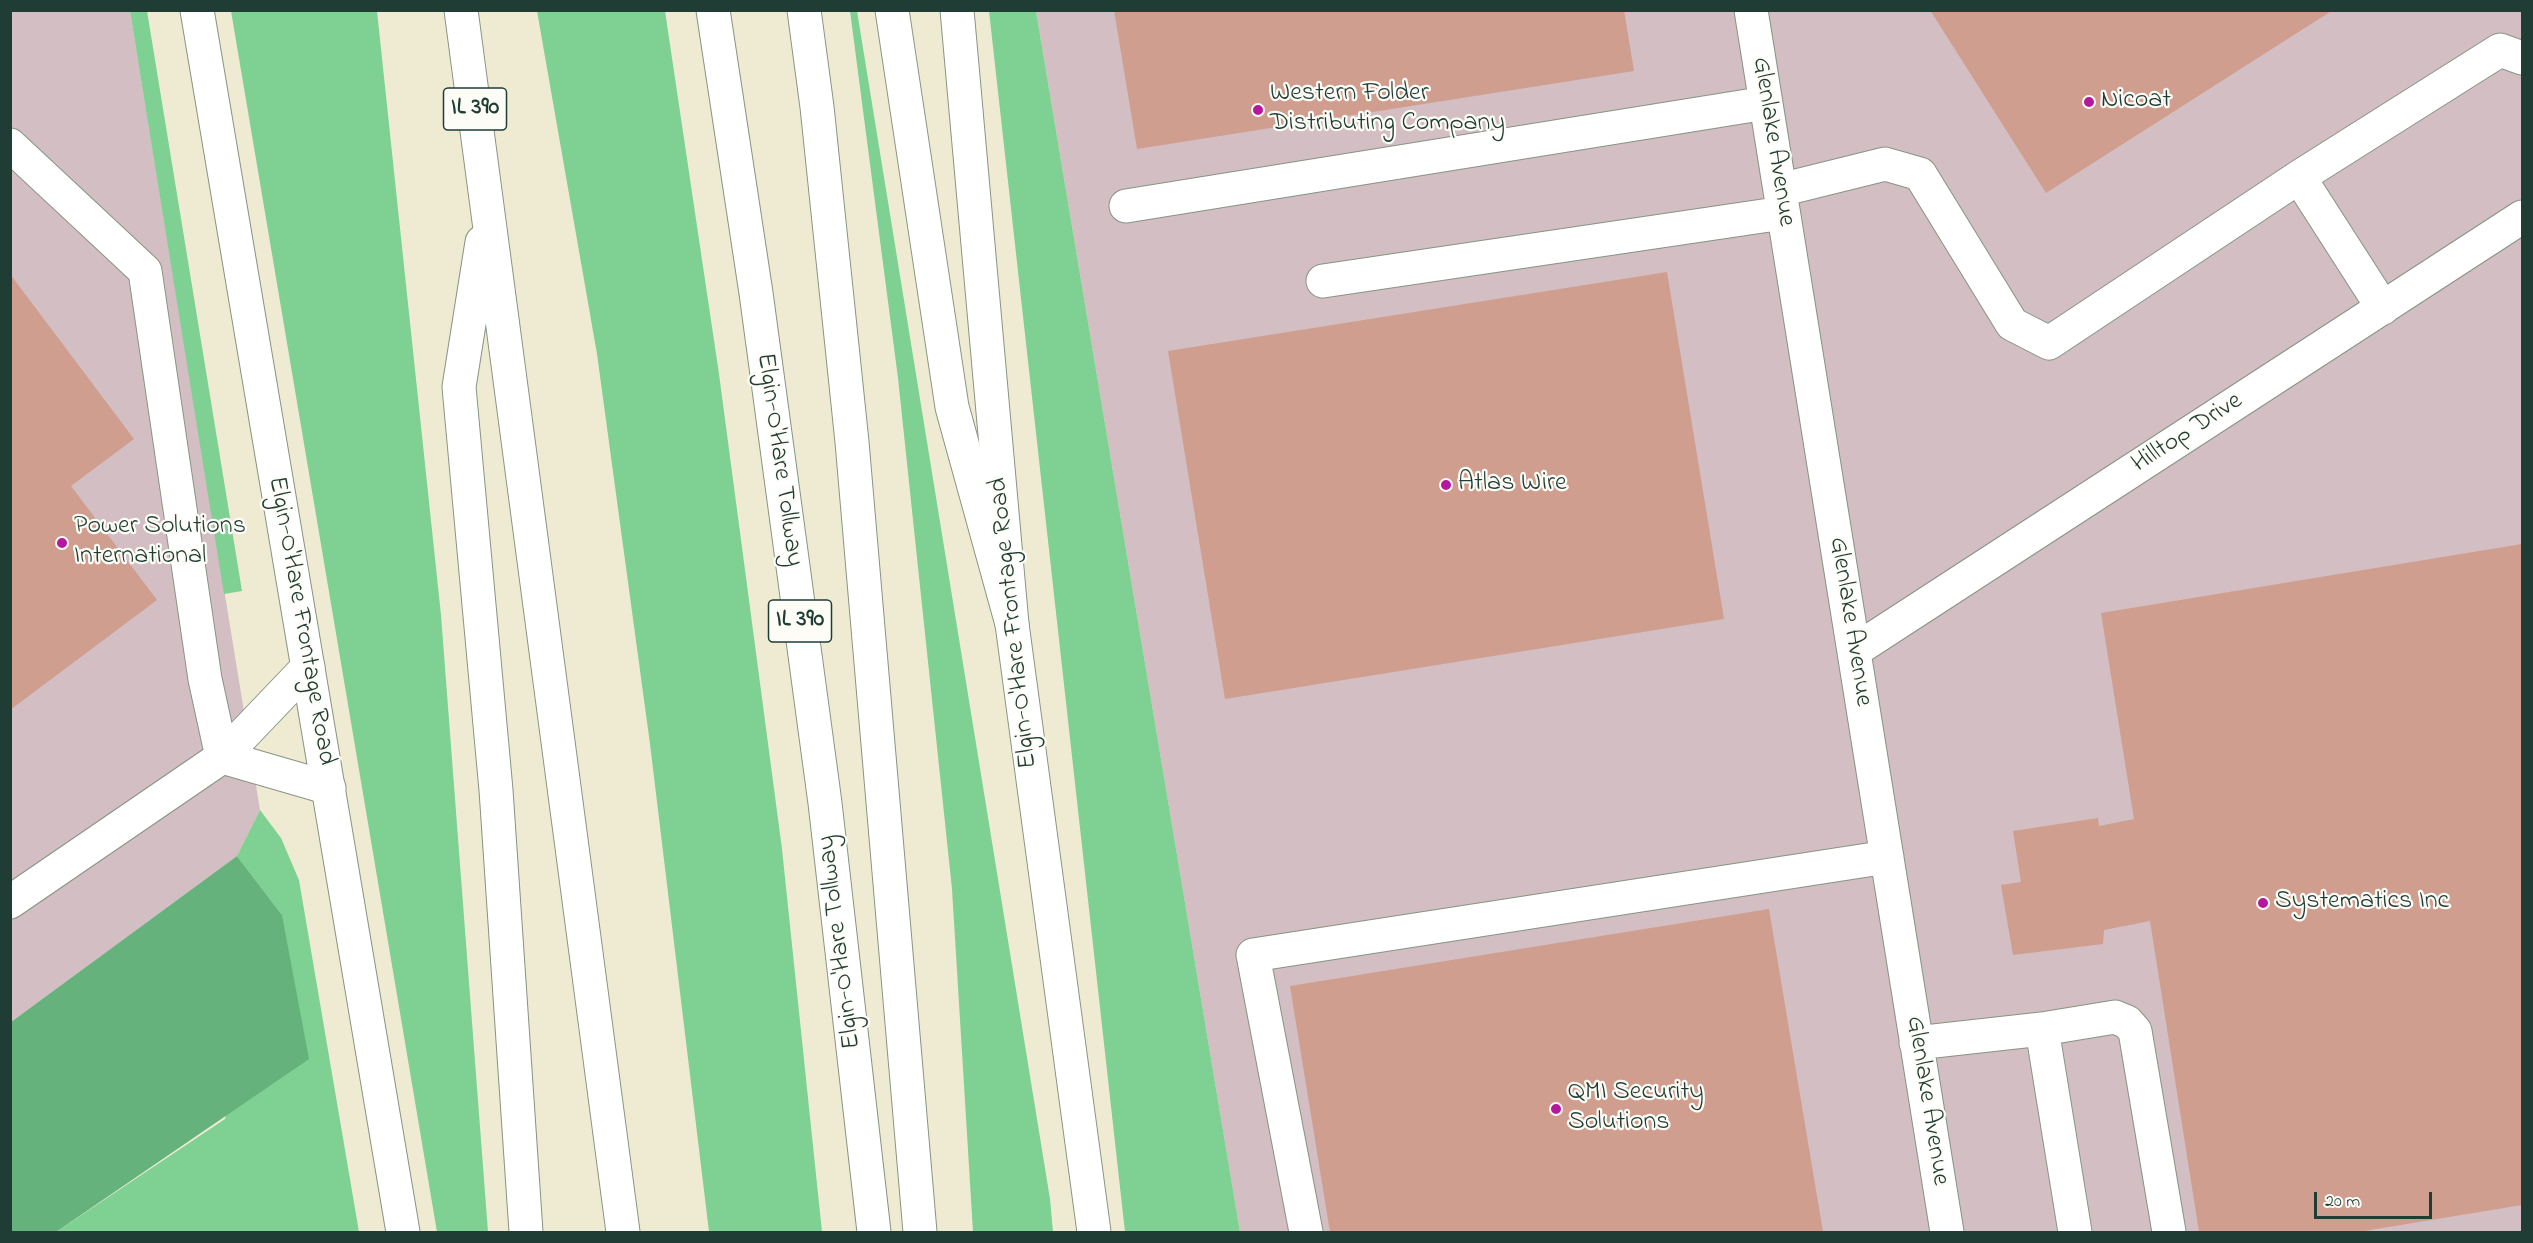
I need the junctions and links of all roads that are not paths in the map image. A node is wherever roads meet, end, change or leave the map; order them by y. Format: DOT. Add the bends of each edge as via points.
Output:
graph roads {
  1 [pos="197,10"];
  2 [pos="461,10"];
  3 [pos="713,10"];
  4 [pos="804,10"];
  5 [pos="892,10"];
  6 [pos="957,10"];
  7 [pos="1751,10"];
  8 [pos="2523,58"];
  9 [pos="1766,103"];
  10 [pos="10,145"];
  11 [pos="2299,177"];
  12 [pos="1782,202"];
  13 [pos="1126,206"];
  14 [pos="488,208"];
  15 [pos="2523,217"];
  16 [pos="1323,281"];
  17 [pos="2383,308"];
  18 [pos="1012,624"];
  19 [pos="1854,651"];
  20 [pos="308,667"];
  21 [pos="222,757"];
  22 [pos="329,788"];
  23 [pos="1887,857"];
  24 [pos="10,902"];
  25 [pos="2042,1029"];
  26 [pos="1917,1043"];
  27 [pos="403,1233"];
  28 [pos="526,1233"];
  29 [pos="623,1233"];
  30 [pos="874,1233"];
  31 [pos="920,1233"];
  32 [pos="1094,1233"];
  33 [pos="1306,1233"];
  34 [pos="1947,1233"];
  35 [pos="2075,1233"];
  36 [pos="2169,1233"];
  1 -- 20 [label="main road, Elgin-O'Hare Frontage Road"];
  2 -- 14 [label="main road, IL 390"];
  3 -- 30 [label="main road, Elgin-O'Hare Tollway / IL 390" via="825,802"];
  4 -- 31 [label="main road" via="852,442"];
  5 -- 18 [label="main road" via="952,407"];
  6 -- 18 [label="main road, Elgin-O'Hare Frontage Road"];
  7 -- 9 [label="main road, Glenlake Avenue"];
  8 -- 11 [label="main road" via="2500,50"];
  9 -- 12 [label="main road, Glenlake Avenue"];
  9 -- 13 [label="main road"];
  10 -- 21 [label="main road" via="145,271 205,679"];
  11 -- 12 [label="main road" via="2049,343 2012,324 1920,174 1884,164"];
  11 -- 17 [label="main road"];
  12 -- 16 [label="main road"];
  12 -- 19 [label="main road, Glenlake Avenue"];
  14 -- 28 [label="main road" via="459,387 496,790"];
  14 -- 29 [label="main road, IL 390"];
  15 -- 17 [label="main road, Hilltop Drive"];
  17 -- 19 [label="main road, Hilltop Drive"];
  18 -- 32 [label="main road, Elgin-O'Hare Frontage Road"];
  19 -- 23 [label="main road, Glenlake Avenue"];
  20 -- 21 [label="main road"];
  20 -- 22 [label="main road, Elgin-O'Hare Frontage Road"];
  21 -- 22 [label="main road"];
  21 -- 24 [label="main road"];
  22 -- 27 [label="main road, Elgin-O'Hare Frontage Road"];
  23 -- 26 [label="main road, Glenlake Avenue"];
  23 -- 33 [label="main road" via="1253,955"];
  25 -- 26 [label="main road"];
  25 -- 35 [label="main road"];
  25 -- 36 [label="main road" via="2115,1017 2135,1031"];
  26 -- 34 [label="main road, Glenlake Avenue"];
}
